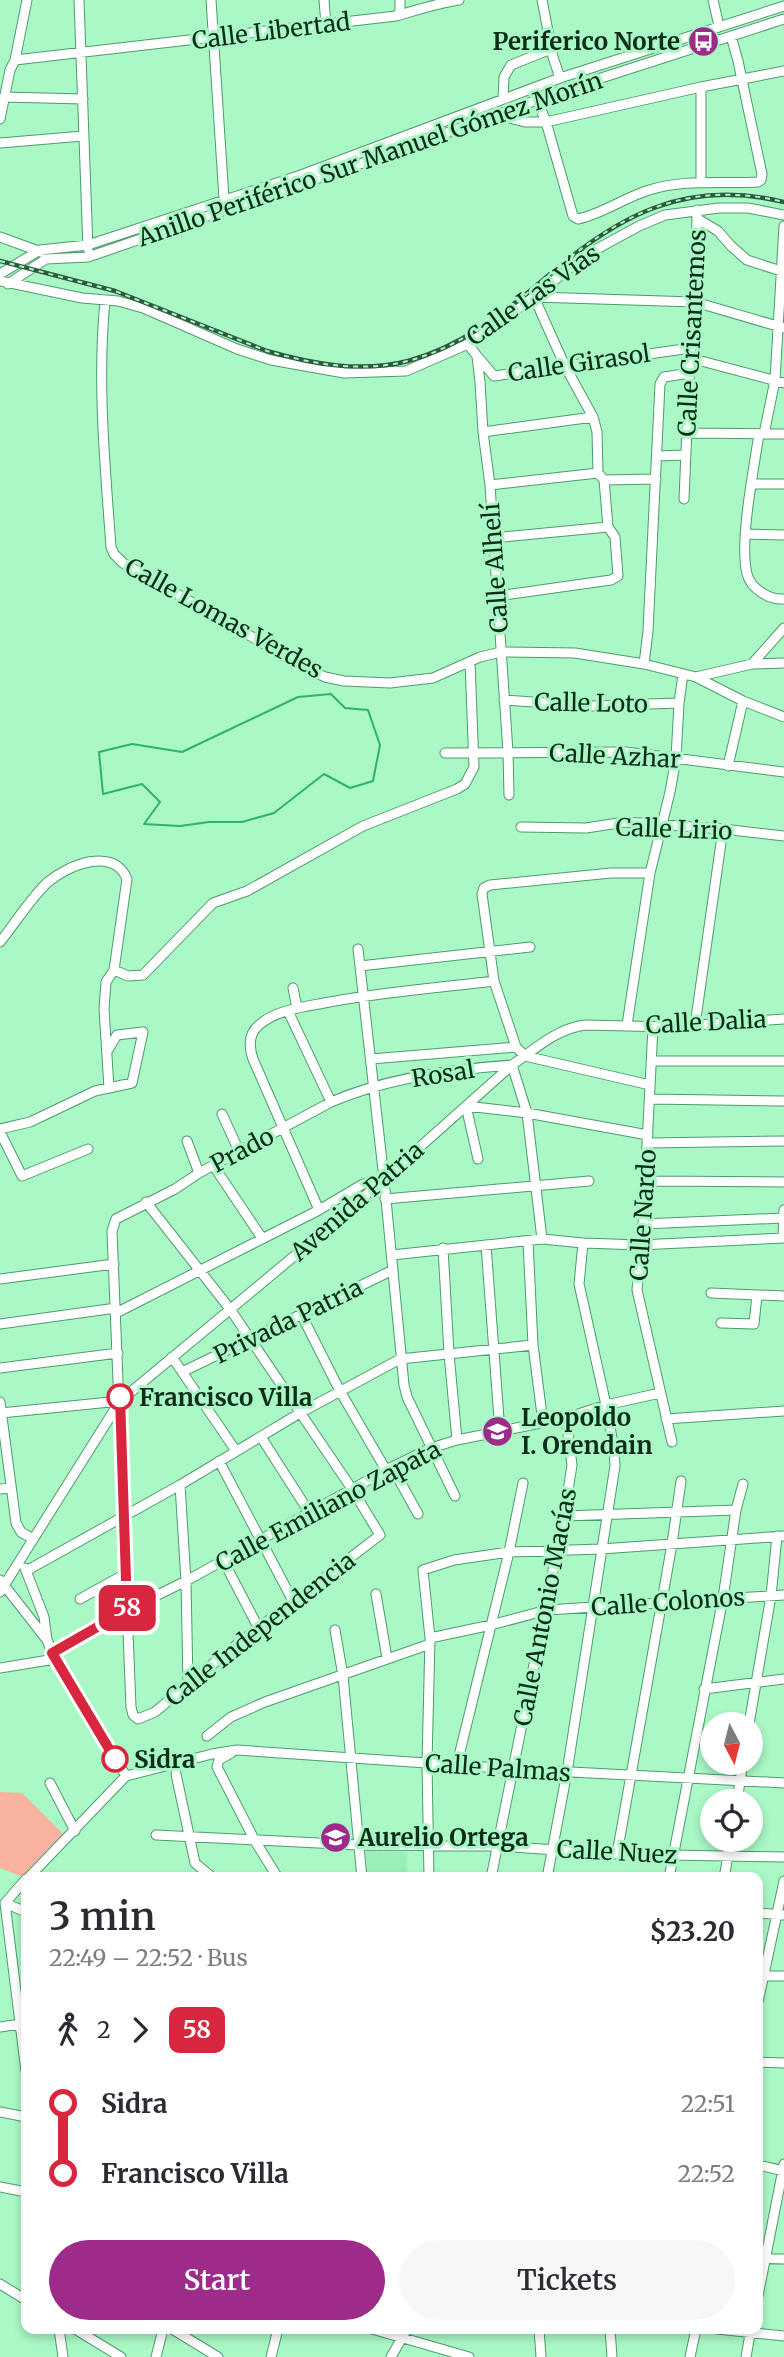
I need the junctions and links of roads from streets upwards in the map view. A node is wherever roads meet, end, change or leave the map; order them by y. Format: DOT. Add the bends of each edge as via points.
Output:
graph roads {
  1 [pos="27,0"];
  2 [pos="79,0"];
  3 [pos="211,0"];
  4 [pos="324,0"];
  5 [pos="400,0"];
  6 [pos="459,0"];
  7 [pos="542,0"];
  8 [pos="713,0"];
  9 [pos="440,1"];
  10 [pos="784,6"];
  11 [pos="396,16"];
  12 [pos="784,19"];
  13 [pos="326,24"];
  14 [pos="719,26"];
  15 [pos="731,36"];
  16 [pos="215,38"];
  17 [pos="551,49"];
  18 [pos="82,54"];
  19 [pos="15,60"];
  20 [pos="784,71"];
  21 [pos="560,78"];
  22 [pos="742,80"];
  23 [pos="701,87"];
  24 [pos="4,97"];
  25 [pos="503,99"];
  26 [pos="537,99"];
  27 [pos="83,100"];
  28 [pos="496,115"];
  29 [pos="0,118"];
  30 [pos="547,122"];
  31 [pos="83,136"];
  32 [pos="0,143"];
  33 [pos="701,182"];
  34 [pos="224,199"];
  35 [pos="697,215"];
  36 [pos="784,215"];
  37 [pos="784,226"];
  38 [pos="0,237"];
  39 [pos="88,245"];
  40 [pos="40,250"];
  41 [pos="88,257"];
  42 [pos="46,259"];
  43 [pos="782,272"];
  44 [pos="0,274"];
  45 [pos="3,284"];
  46 [pos="534,297"];
  47 [pos="105,300"];
  48 [pos="695,302"];
  49 [pos="780,327"];
  50 [pos="468,344"];
  51 [pos="691,348"];
  52 [pos="477,356"];
  53 [pos="690,359"];
  54 [pos="565,366"];
  55 [pos="690,373"];
  56 [pos="494,376"];
  57 [pos="480,382"];
  58 [pos="779,382"];
  59 [pos="593,418"];
  60 [pos="483,432"];
  61 [pos="687,433"];
  62 [pos="762,434"];
  63 [pos="784,434"];
  64 [pos="685,455"];
  65 [pos="657,456"];
  66 [pos="601,477"];
  67 [pos="656,480"];
  68 [pos="751,484"];
  69 [pos="784,484"];
  70 [pos="490,485"];
  71 [pos="684,499"];
  72 [pos="608,527"];
  73 [pos="746,534"];
  74 [pos="784,535"];
  75 [pos="493,538"];
  76 [pos="497,596"];
  77 [pos="780,600"];
  78 [pos="784,628"];
  79 [pos="501,652"];
  80 [pos="470,662"];
  81 [pos="784,663"];
  82 [pos="644,664"];
  83 [pos="752,664"];
  84 [pos="683,674"];
  85 [pos="696,677"];
  86 [pos="504,700"];
  87 [pos="743,701"];
  88 [pos="679,703"];
  89 [pos="784,717"];
  90 [pos="508,752"];
  91 [pos="445,753"];
  92 [pos="475,754"];
  93 [pos="676,758"];
  94 [pos="728,766"];
  95 [pos="784,772"];
  96 [pos="509,795"];
  97 [pos="660,825"];
  98 [pos="522,827"];
  99 [pos="723,829"];
  100 [pos="784,836"];
  101 [pos="650,873"];
  102 [pos="0,942"];
  103 [pos="530,947"];
  104 [pos="358,949"];
  105 [pos="489,952"];
  106 [pos="360,967"];
  107 [pos="114,970"];
  108 [pos="494,981"];
  109 [pos="293,988"];
  110 [pos="362,996"];
  111 [pos="292,1010"];
  112 [pos="784,1019"];
  113 [pos="695,1025"];
  114 [pos="627,1026"];
  115 [pos="653,1027"];
  116 [pos="516,1047"];
  117 [pos="108,1050"];
  118 [pos="525,1056"];
  119 [pos="371,1059"];
  120 [pos="652,1061"];
  121 [pos="784,1061"];
  122 [pos="512,1065"];
  123 [pos="374,1085"];
  124 [pos="650,1086"];
  125 [pos="109,1088"];
  126 [pos="650,1099"];
  127 [pos="784,1101"];
  128 [pos="331,1102"];
  129 [pos="466,1107"];
  130 [pos="527,1113"];
  131 [pos="222,1114"];
  132 [pos="283,1128"];
  133 [pos="0,1131"];
  134 [pos="648,1139"];
  135 [pos="187,1141"];
  136 [pos="784,1141"];
  137 [pos="88,1149"];
  138 [pos="239,1151"];
  139 [pos="478,1159"];
  140 [pos="213,1166"];
  141 [pos="199,1173"];
  142 [pos="384,1179"];
  143 [pos="589,1181"];
  144 [pos="646,1181"];
  145 [pos="784,1182"];
  146 [pos="536,1184"];
  147 [pos="385,1199"];
  148 [pos="146,1202"];
  149 [pos="319,1210"];
  150 [pos="784,1210"];
  151 [pos="783,1218"];
  152 [pos="643,1224"];
  153 [pos="262,1238"];
  154 [pos="783,1238"];
  155 [pos="542,1239"];
  156 [pos="528,1241"];
  157 [pos="583,1243"];
  158 [pos="486,1245"];
  159 [pos="640,1245"];
  160 [pos="443,1248"];
  161 [pos="391,1255"];
  162 [pos="114,1264"];
  163 [pos="201,1270"];
  164 [pos="393,1270"];
  165 [pos="0,1279"];
  166 [pos="711,1293"];
  167 [pos="757,1295"];
  168 [pos="784,1296"];
  169 [pos="230,1308"];
  170 [pos="116,1311"];
  171 [pos="301,1314"];
  172 [pos="721,1323"];
  173 [pos="0,1324"];
  174 [pos="249,1339"];
  175 [pos="533,1345"];
  176 [pos="492,1349"];
  177 [pos="118,1353"];
  178 [pos="449,1354"];
  179 [pos="172,1357"];
  180 [pos="400,1359"];
  181 [pos="0,1368"];
  182 [pos="182,1372"];
  183 [pos="340,1391"];
  184 [pos="660,1393"];
  185 [pos="120,1401"];
  186 [pos="0,1402"];
  187 [pos="606,1405"];
  188 [pos="784,1411"];
  189 [pos="1,1413"];
  190 [pos="300,1413"];
  191 [pos="566,1418"];
  192 [pos="666,1419"];
  193 [pos="543,1423"];
  194 [pos="500,1432"];
  195 [pos="261,1437"];
  196 [pos="457,1440"];
  197 [pos="672,1442"];
  198 [pos="3,1443"];
  199 [pos="430,1448"];
  200 [pos="236,1451"];
  201 [pos="219,1461"];
  202 [pos="389,1469"];
  203 [pos="681,1481"];
  204 [pos="523,1483"];
  205 [pos="743,1484"];
  206 [pos="180,1485"];
  207 [pos="10,1488"];
  208 [pos="0,1489"];
  209 [pos="352,1489"];
  210 [pos="455,1496"];
  211 [pos="736,1510"];
  212 [pos="676,1511"];
  213 [pos="309,1512"];
  214 [pos="418,1514"];
  215 [pos="608,1514"];
  216 [pos="123,1516"];
  217 [pos="564,1516"];
  218 [pos="780,1536"];
  219 [pos="33,1539"];
  220 [pos="261,1539"];
  221 [pos="732,1540"];
  222 [pos="672,1544"];
  223 [pos="601,1549"];
  224 [pos="559,1550"];
  225 [pos="509,1552"];
  226 [pos="21,1558"];
  227 [pos="223,1560"];
  228 [pos="26,1571"];
  229 [pos="125,1574"];
  230 [pos="186,1581"];
  231 [pos="1,1586"];
  232 [pos="376,1594"];
  233 [pos="784,1595"];
  234 [pos="771,1596"];
  235 [pos="723,1598"];
  236 [pos="80,1600"];
  237 [pos="293,1601"];
  238 [pos="661,1603"];
  239 [pos="593,1607"];
  240 [pos="127,1610"];
  241 [pos="547,1610"];
  242 [pos="491,1625"];
  243 [pos="259,1629"];
  244 [pos="335,1630"];
  245 [pos="47,1640"];
  246 [pos="430,1641"];
  247 [pos="54,1656"];
  248 [pos="387,1658"];
  249 [pos="0,1668"];
  250 [pos="343,1676"];
  251 [pos="784,1679"];
  252 [pos="755,1683"];
  253 [pos="188,1684"];
  254 [pos="704,1689"];
  255 [pos="751,1712"];
  256 [pos="207,1736"];
  257 [pos="237,1750"];
  258 [pos="350,1759"];
  259 [pos="427,1763"];
  260 [pos="457,1764"];
  261 [pos="513,1769"];
  262 [pos="567,1772"];
  263 [pos="176,1774"];
  264 [pos="741,1775"];
  265 [pos="125,1776"];
  266 [pos="631,1776"];
  267 [pos="688,1777"];
  268 [pos="740,1781"];
  269 [pos="50,1783"];
  270 [pos="784,1783"];
  271 [pos="739,1789"];
  272 [pos="75,1831"];
  273 [pos="156,1835"];
  274 [pos="190,1836"];
  275 [pos="255,1840"];
  276 [pos="430,1844"];
  277 [pos="358,1845"];
  278 [pos="497,1846"];
  279 [pos="553,1849"];
  280 [pos="729,1852"];
  281 [pos="617,1854"];
  282 [pos="673,1856"];
  283 [pos="728,1857"];
  284 [pos="784,1857"];
  285 [pos="33,1872"];
  286 [pos="206,1872"];
  287 [pos="274,1872"];
  288 [pos="361,1872"];
  289 [pos="429,1872"];
  290 [pos="492,1872"];
  291 [pos="548,1872"];
  292 [pos="670,1872"];
  293 [pos="725,1872"];
  294 [pos="784,1881"];
  295 [pos="21,1885"];
  296 [pos="5,1903"];
  297 [pos="21,1910"];
  298 [pos="780,1915"];
  299 [pos="3,1917"];
  300 [pos="763,1967"];
  301 [pos="763,1976"];
  302 [pos="784,1976"];
  303 [pos="20,2024"];
  304 [pos="0,2026"];
  305 [pos="21,2032"];
  306 [pos="763,2062"];
  307 [pos="784,2063"];
  308 [pos="0,2112"];
  309 [pos="21,2116"];
  310 [pos="763,2166"];
  311 [pos="784,2168"];
  312 [pos="0,2187"];
  313 [pos="21,2191"];
  314 [pos="763,2250"];
  315 [pos="763,2258"];
  316 [pos="784,2259"];
  317 [pos="0,2284"];
  318 [pos="15,2293"];
  319 [pos="0,2295"];
  320 [pos="21,2297"];
  321 [pos="763,2333"];
  322 [pos="61,2334"];
  323 [pos="83,2334"];
  324 [pos="162,2334"];
  325 [pos="180,2334"];
  326 [pos="277,2334"];
  327 [pos="403,2334"];
  328 [pos="407,2334"];
  329 [pos="539,2334"];
  330 [pos="610,2334"];
  331 [pos="695,2334"];
  332 [pos="750,2334"];
  333 [pos="784,2336"];
  334 [pos="63,2357"];
  335 [pos="121,2357"];
  336 [pos="156,2357"];
  337 [pos="218,2357"];
  338 [pos="271,2357"];
  339 [pos="391,2357"];
  340 [pos="469,2357"];
  341 [pos="541,2357"];
  342 [pos="612,2357"];
  343 [pos="690,2357"];
  344 [pos="746,2357"];
  1 -- 19 [label="street"];
  2 -- 18 [label="street"];
  3 -- 16 [label="street"];
  4 -- 13 [label="street"];
  5 -- 11 [label="street"];
  6 -- 9 [label="street, Calle Libertad"];
  7 -- 17 [label="street"];
  8 -- 14 [label="street"];
  9 -- 11 [label="street, Calle Libertad"];
  10 -- 14 [label="street, Anillo Periférico Sur Manuel Gómez Morín"];
  11 -- 13 [label="street, Calle Libertad"];
  12 -- 15 [label="street, Anillo Periférico Sur Manuel Gómez Morín"];
  13 -- 16 [label="street, Calle Libertad"];
  14 -- 21 [label="street, Anillo Periférico Sur Manuel Gómez Morín"];
  15 -- 22 [label="street"];
  15 -- 26 [label="street, Anillo Periférico Sur Manuel Gómez Morín"];
  16 -- 18 [label="street, Calle Libertad"];
  16 -- 34 [label="street"];
  17 -- 21 [label="street"];
  17 -- 25 [label="street" via="511,65 504,77"];
  18 -- 19 [label="street, Calle Libertad"];
  18 -- 27 [label="street"];
  19 -- 24 [label="street"];
  20 -- 22 [label="street"];
  21 -- 25 [label="street, Anillo Periférico Sur Manuel Gómez Morín"];
  22 -- 23 [label="street"];
  22 -- 33 [label="street" via="761,180"];
  23 -- 30 [label="street"];
  23 -- 33 [label="street"];
  24 -- 27 [label="street"];
  24 -- 29 [label="street"];
  25 -- 34 [label="street, Anillo Periférico Sur Manuel Gómez Morín"];
  26 -- 28 [label="street, Anillo Periférico Sur Manuel Gómez Morín"];
  26 -- 30 [label="street"];
  27 -- 31 [label="street"];
  28 -- 30 [label="street"];
  28 -- 41 [label="street, Anillo Periférico Sur Manuel Gómez Morín"];
  30 -- 33 [label="street" via="573,216 578,219 648,190"];
  31 -- 32 [label="street"];
  31 -- 39 [label="street"];
  34 -- 39 [label="street, Anillo Periférico Sur Manuel Gómez Morín"];
  35 -- 36 [label="street, Calle Las Vías" via="719,208"];
  35 -- 43 [label="street" via="747,260"];
  35 -- 46 [label="street, Calle Las Vías" via="665,215 612,240 584,256"];
  35 -- 48 [label="street, Calle Crisantemos"];
  37 -- 43 [label="street"];
  38 -- 40 [label="street"];
  39 -- 40 [label="street, Anillo Periférico Sur Manuel Gómez Morín"];
  39 -- 41 [label="street"];
  40 -- 42 [label="street"];
  40 -- 44 [label="street, Anillo Periférico Sur Manuel Gómez Morín"];
  41 -- 42 [label="street, Anillo Periférico Sur Manuel Gómez Morín"];
  42 -- 45 [label="street, Anillo Periférico Sur Manuel Gómez Morín"];
  43 -- 49 [label="street"];
  45 -- 47 [label="street, Calle Las Vías"];
  46 -- 48 [label="street"];
  46 -- 50 [label="street, Calle Las Vías"];
  46 -- 54 [label="street"];
  47 -- 50 [label="street, Calle Las Vías" via="143,308 237,349 321,371 406,371"];
  47 -- 80 [label="street, Calle Lomas Verdes" via="104,459 111,547 118,558 325,677 410,682"];
  48 -- 49 [label="street"];
  48 -- 51 [label="street, Calle Crisantemos"];
  49 -- 58 [label="street"];
  50 -- 52 [label="street"];
  51 -- 53 [label="street, Calle Crisantemos"];
  51 -- 54 [label="street, Calle Girasol"];
  52 -- 56 [label="street, Calle Girasol"];
  52 -- 57 [label="street, Calle Alhelí"];
  53 -- 55 [label="street, Calle Crisantemos"];
  53 -- 58 [label="street"];
  54 -- 56 [label="street, Calle Girasol"];
  54 -- 59 [label="street"];
  55 -- 61 [label="street, Calle Crisantemos"];
  55 -- 65 [label="street" via="661,378"];
  56 -- 57 [label="street"];
  57 -- 60 [label="street, Calle Alhelí"];
  58 -- 62 [label="street"];
  59 -- 60 [label="street"];
  59 -- 66 [label="street"];
  60 -- 70 [label="street, Calle Alhelí"];
  61 -- 62 [label="street"];
  61 -- 64 [label="street, Calle Crisantemos"];
  62 -- 63 [label="street"];
  62 -- 68 [label="street"];
  64 -- 65 [label="street, Calle Crisantemos"];
  64 -- 71 [label="street, Calle Crisantemos"];
  65 -- 67 [label="street, Calle Crisantemos"];
  66 -- 67 [label="street"];
  66 -- 70 [label="street"];
  66 -- 72 [label="street"];
  67 -- 82 [label="street, Calle Crisantemos"];
  68 -- 69 [label="street"];
  68 -- 73 [label="street"];
  70 -- 75 [label="street, Calle Alhelí"];
  72 -- 75 [label="street"];
  72 -- 76 [label="street" via="615,537 616,578"];
  73 -- 74 [label="street"];
  73 -- 77 [label="street" via="750,581 767,597"];
  75 -- 76 [label="street, Calle Alhelí"];
  76 -- 79 [label="street, Calle Alhelí"];
  78 -- 83 [label="street"];
  79 -- 80 [label="street, Calle Lomas Verdes"];
  79 -- 82 [label="street, Calle Lomas Verdes" via="575,653"];
  79 -- 86 [label="street, Calle Alhelí"];
  80 -- 92 [label="street"];
  81 -- 83 [label="street"];
  82 -- 84 [label="street, Calle Lomas Verdes"];
  83 -- 85 [label="street"];
  84 -- 85 [label="street, Calle Lomas Verdes"];
  84 -- 88 [label="street"];
  85 -- 87 [label="street, Calle Lomas Verdes"];
  86 -- 88 [label="street, Calle Loto" via="591,706"];
  86 -- 90 [label="street, Calle Alhelí"];
  87 -- 89 [label="street, Calle Lomas Verdes"];
  87 -- 94 [label="street"];
  88 -- 93 [label="street"];
  90 -- 92 [label="street, Calle Azhar"];
  90 -- 93 [label="street, Calle Azhar" via="626,752"];
  90 -- 96 [label="street, Calle Alhelí"];
  91 -- 92 [label="street, Calle Azhar"];
  92 -- 107 [label="street" via="470,777 457,789 363,826 247,891 213,903 143,975 128,976"];
  93 -- 94 [label="street, Calle Azhar"];
  93 -- 97 [label="street"];
  94 -- 95 [label="street, Calle Azhar"];
  97 -- 98 [label="street, Calle Lirio" via="625,822 586,828"];
  97 -- 99 [label="street, Calle Lirio"];
  97 -- 101 [label="street"];
  99 -- 100 [label="street, Calle Lirio"];
  99 -- 113 [label="street"];
  101 -- 105 [label="street" via="490,885 482,894"];
  101 -- 114 [label="street"];
  102 -- 107 [label="street" via="48,882 67,871 107,860 123,870 126,886"];
  103 -- 105 [label="street"];
  104 -- 106 [label="street"];
  105 -- 106 [label="street"];
  105 -- 108 [label="street"];
  106 -- 110 [label="street"];
  107 -- 117 [label="street" via="106,982"];
  108 -- 110 [label="street"];
  108 -- 116 [label="street"];
  109 -- 111 [label="street"];
  110 -- 111 [label="street"];
  110 -- 119 [label="street"];
  111 -- 128 [label="street"];
  111 -- 132 [label="street" via="268,1019 252,1032 249,1042"];
  112 -- 113 [label="street, Calle Dalia"];
  113 -- 115 [label="street, Calle Dalia"];
  114 -- 115 [label="street, Calle Dalia"];
  114 -- 118 [label="street, Avenida Patria" via="571,1027"];
  115 -- 120 [label="street, Calle Nardo"];
  116 -- 118 [label="street"];
  116 -- 119 [label="street"];
  117 -- 125 [label="street"];
  117 -- 125 [label="street" via="117,1035 142,1032 134,1080 128,1086"];
  118 -- 122 [label="street, Avenida Patria"];
  118 -- 124 [label="street"];
  119 -- 123 [label="street"];
  120 -- 121 [label="street"];
  120 -- 124 [label="street, Calle Nardo"];
  122 -- 123 [label="street, Rosal"];
  122 -- 129 [label="street, Avenida Patria"];
  122 -- 130 [label="street"];
  123 -- 128 [label="street, Prado"];
  123 -- 142 [label="street"];
  124 -- 126 [label="street, Calle Nardo"];
  125 -- 133 [label="street"];
  126 -- 127 [label="street"];
  126 -- 134 [label="street, Calle Nardo"];
  128 -- 132 [label="street, Prado"];
  129 -- 130 [label="street"];
  129 -- 139 [label="street"];
  129 -- 142 [label="street, Avenida Patria"];
  130 -- 134 [label="street"];
  130 -- 146 [label="street"];
  131 -- 138 [label="street"];
  132 -- 138 [label="street, Prado"];
  132 -- 149 [label="street"];
  133 -- 137 [label="street" via="22,1176"];
  134 -- 136 [label="street"];
  134 -- 144 [label="street, Calle Nardo"];
  135 -- 141 [label="street"];
  138 -- 140 [label="street, Prado"];
  140 -- 141 [label="street, Prado"];
  140 -- 153 [label="street"];
  141 -- 148 [label="street, Prado"];
  142 -- 147 [label="street"];
  142 -- 149 [label="street" via="363,1184"];
  142 -- 169 [label="street, Avenida Patria"];
  143 -- 146 [label="street"];
  144 -- 145 [label="street"];
  144 -- 152 [label="street, Calle Nardo"];
  146 -- 147 [label="street"];
  146 -- 155 [label="street"];
  147 -- 161 [label="street"];
  148 -- 162 [label="street, Prado" via="114,1223"];
  148 -- 163 [label="street"];
  149 -- 153 [label="street"];
  150 -- 151 [label="street"];
  151 -- 152 [label="street"];
  151 -- 154 [label="street"];
  152 -- 159 [label="street, Calle Nardo"];
  153 -- 163 [label="street"];
  154 -- 159 [label="street"];
  155 -- 156 [label="street"];
  155 -- 157 [label="street"];
  156 -- 158 [label="street"];
  156 -- 175 [label="street"];
  157 -- 159 [label="street"];
  157 -- 187 [label="street" via="579,1284"];
  158 -- 160 [label="street"];
  158 -- 176 [label="street"];
  159 -- 184 [label="street, Calle Nardo" via="638,1290"];
  160 -- 161 [label="street"];
  160 -- 178 [label="street"];
  161 -- 164 [label="street"];
  162 -- 165 [label="street"];
  162 -- 170 [label="street"];
  163 -- 169 [label="street"];
  163 -- 170 [label="street"];
  164 -- 171 [label="street, Privada Patria"];
  164 -- 180 [label="street"];
  166 -- 167 [label="street"];
  167 -- 168 [label="street"];
  167 -- 172 [label="street" via="754,1324"];
  169 -- 174 [label="street"];
  169 -- 179 [label="street, Avenida Patria"];
  170 -- 173 [label="street"];
  170 -- 177 [label="street"];
  171 -- 174 [label="street, Privada Patria"];
  171 -- 183 [label="street"];
  174 -- 182 [label="street, Privada Patria"];
  174 -- 190 [label="street"];
  175 -- 176 [label="street"];
  175 -- 193 [label="street"];
  176 -- 178 [label="street"];
  176 -- 194 [label="street"];
  177 -- 181 [label="street"];
  177 -- 185 [label="street"];
  178 -- 180 [label="street"];
  178 -- 196 [label="street"];
  179 -- 182 [label="street"];
  179 -- 185 [label="street, Avenida Patria"];
  180 -- 183 [label="street"];
  180 -- 199 [label="street" via="407,1397"];
  182 -- 200 [label="street"];
  183 -- 190 [label="street"];
  183 -- 202 [label="street"];
  184 -- 187 [label="street, Calle Emiliano Zapata"];
  184 -- 192 [label="street, Calle Nardo"];
  185 -- 189 [label="street"];
  185 -- 216 [label="street"];
  185 -- 219 [label="street, Avenida Patria"];
  186 -- 189 [label="street"];
  187 -- 191 [label="street, Calle Emiliano Zapata"];
  187 -- 215 [label="street" via="615,1466"];
  188 -- 192 [label="street"];
  189 -- 198 [label="street"];
  190 -- 195 [label="street"];
  190 -- 209 [label="street"];
  191 -- 193 [label="street, Calle Emiliano Zapata"];
  191 -- 217 [label="street, Calle Antonio Macías" via="572,1465"];
  192 -- 197 [label="street, Calle Nardo"];
  193 -- 194 [label="street, Calle Emiliano Zapata"];
  194 -- 196 [label="street, Calle Emiliano Zapata"];
  195 -- 200 [label="street"];
  195 -- 213 [label="street"];
  196 -- 199 [label="street, Calle Emiliano Zapata"];
  198 -- 207 [label="street"];
  199 -- 202 [label="street, Calle Emiliano Zapata"];
  199 -- 210 [label="street"];
  200 -- 201 [label="street"];
  201 -- 206 [label="street"];
  201 -- 220 [label="street"];
  202 -- 209 [label="street, Calle Emiliano Zapata"];
  202 -- 214 [label="street"];
  203 -- 212 [label="street"];
  204 -- 225 [label="street"];
  205 -- 211 [label="street"];
  206 -- 216 [label="street"];
  206 -- 230 [label="street"];
  207 -- 208 [label="street"];
  207 -- 219 [label="street" via="17,1528"];
  209 -- 213 [label="street, Calle Emiliano Zapata"];
  209 -- 237 [label="street, Calle Independencia" via="380,1535"];
  211 -- 212 [label="street"];
  211 -- 221 [label="street"];
  212 -- 215 [label="street"];
  212 -- 222 [label="street"];
  213 -- 220 [label="street, Calle Emiliano Zapata"];
  215 -- 217 [label="street"];
  215 -- 223 [label="street"];
  216 -- 228 [label="street"];
  216 -- 229 [label="street"];
  217 -- 224 [label="street, Calle Antonio Macías"];
  218 -- 221 [label="street"];
  218 -- 234 [label="street"];
  219 -- 226 [label="street, Avenida Patria"];
  220 -- 227 [label="street, Calle Emiliano Zapata"];
  220 -- 237 [label="street"];
  221 -- 222 [label="street"];
  221 -- 235 [label="street"];
  222 -- 223 [label="street"];
  222 -- 238 [label="street"];
  223 -- 224 [label="street"];
  223 -- 239 [label="street"];
  224 -- 225 [label="street"];
  224 -- 241 [label="street, Calle Antonio Macías"];
  225 -- 242 [label="street"];
  225 -- 246 [label="street" via="423,1570"];
  226 -- 228 [label="street"];
  226 -- 231 [label="street, Avenida Patria"];
  227 -- 230 [label="street, Calle Emiliano Zapata"];
  227 -- 243 [label="street"];
  228 -- 245 [label="street" via="44,1617"];
  229 -- 236 [label="street"];
  229 -- 240 [label="street"];
  230 -- 240 [label="street, Calle Emiliano Zapata"];
  230 -- 253 [label="street"];
  231 -- 245 [label="street"];
  232 -- 248 [label="street"];
  233 -- 234 [label="street, Calle Colonos"];
  234 -- 235 [label="street, Calle Colonos"];
  234 -- 252 [label="street"];
  235 -- 238 [label="street, Calle Colonos"];
  235 -- 254 [label="street"];
  237 -- 243 [label="street, Calle Independencia"];
  238 -- 239 [label="street, Calle Colonos"];
  238 -- 266 [label="street"];
  239 -- 241 [label="street, Calle Colonos"];
  239 -- 262 [label="street"];
  240 -- 247 [label="street, Calle Emiliano Zapata"];
  240 -- 253 [label="street, Calle Independencia" via="133,1714 144,1719"];
  241 -- 242 [label="street, Calle Colonos"];
  241 -- 261 [label="street, Calle Antonio Macías"];
  242 -- 246 [label="street, Calle Colonos"];
  242 -- 260 [label="street"];
  243 -- 253 [label="street, Calle Independencia"];
  244 -- 250 [label="street"];
  245 -- 247 [label="street"];
  246 -- 248 [label="street, Calle Colonos"];
  246 -- 259 [label="street"];
  247 -- 249 [label="street, Calle Emiliano Zapata"];
  247 -- 265 [label="street"];
  248 -- 250 [label="street, Calle Colonos"];
  250 -- 256 [label="street, Calle Colonos" via="265,1702 231,1717"];
  250 -- 258 [label="street"];
  251 -- 252 [label="street"];
  252 -- 254 [label="street"];
  252 -- 255 [label="street"];
  254 -- 267 [label="street"];
  257 -- 258 [label="street, Calle Palmas"];
  257 -- 265 [label="street, Calle Palmas"];
  257 -- 275 [label="street" via="219,1760 217,1767"];
  258 -- 259 [label="street, Calle Palmas"];
  258 -- 277 [label="street"];
  259 -- 260 [label="street, Calle Palmas"];
  259 -- 276 [label="street"];
  260 -- 261 [label="street, Calle Palmas"];
  261 -- 262 [label="street, Calle Palmas"];
  261 -- 278 [label="street, Calle Antonio Macías"];
  262 -- 266 [label="street, Calle Palmas"];
  262 -- 279 [label="street"];
  263 -- 274 [label="street"];
  264 -- 268 [label="street"];
  265 -- 272 [label="street"];
  266 -- 267 [label="street, Calle Palmas"];
  266 -- 281 [label="street"];
  267 -- 268 [label="street, Calle Palmas"];
  267 -- 282 [label="street"];
  268 -- 270 [label="street, Calle Palmas"];
  268 -- 271 [label="street"];
  269 -- 272 [label="street"];
  272 -- 285 [label="street"];
  273 -- 274 [label="street, Calle Nuez"];
  274 -- 275 [label="street, Calle Nuez"];
  274 -- 286 [label="street" via="195,1863"];
  275 -- 277 [label="street, Calle Nuez"];
  275 -- 287 [label="street"];
  276 -- 277 [label="street, Calle Nuez"];
  276 -- 278 [label="street, Calle Nuez"];
  276 -- 289 [label="street"];
  277 -- 288 [label="street"];
  278 -- 279 [label="street, Calle Nuez"];
  278 -- 290 [label="street, Calle Antonio Macías"];
  279 -- 281 [label="street, Calle Nuez"];
  279 -- 291 [label="street"];
  280 -- 283 [label="street"];
  281 -- 282 [label="street, Calle Nuez"];
  282 -- 283 [label="street, Calle Nuez"];
  282 -- 292 [label="street"];
  283 -- 284 [label="street, Calle Nuez"];
  283 -- 293 [label="street"];
  294 -- 298 [label="street"];
  295 -- 296 [label="street"];
  296 -- 297 [label="street"];
  296 -- 299 [label="street"];
  298 -- 300 [label="street"];
  299 -- 303 [label="street"];
  301 -- 302 [label="street"];
  303 -- 304 [label="street"];
  303 -- 305 [label="street"];
  306 -- 307 [label="street"];
  308 -- 309 [label="street"];
  310 -- 311 [label="street"];
  311 -- 314 [label="street"];
  312 -- 313 [label="street"];
  315 -- 316 [label="street"];
  317 -- 318 [label="street"];
  318 -- 319 [label="street"];
  318 -- 320 [label="street"];
  321 -- 333 [label="street"];
  322 -- 334 [label="street"];
  323 -- 335 [label="street"];
  324 -- 336 [label="street"];
  325 -- 337 [label="street"];
  326 -- 338 [label="street"];
  327 -- 339 [label="street"];
  328 -- 340 [label="street"];
  329 -- 341 [label="street"];
  330 -- 342 [label="street"];
  331 -- 343 [label="street"];
  332 -- 344 [label="street"];
}
